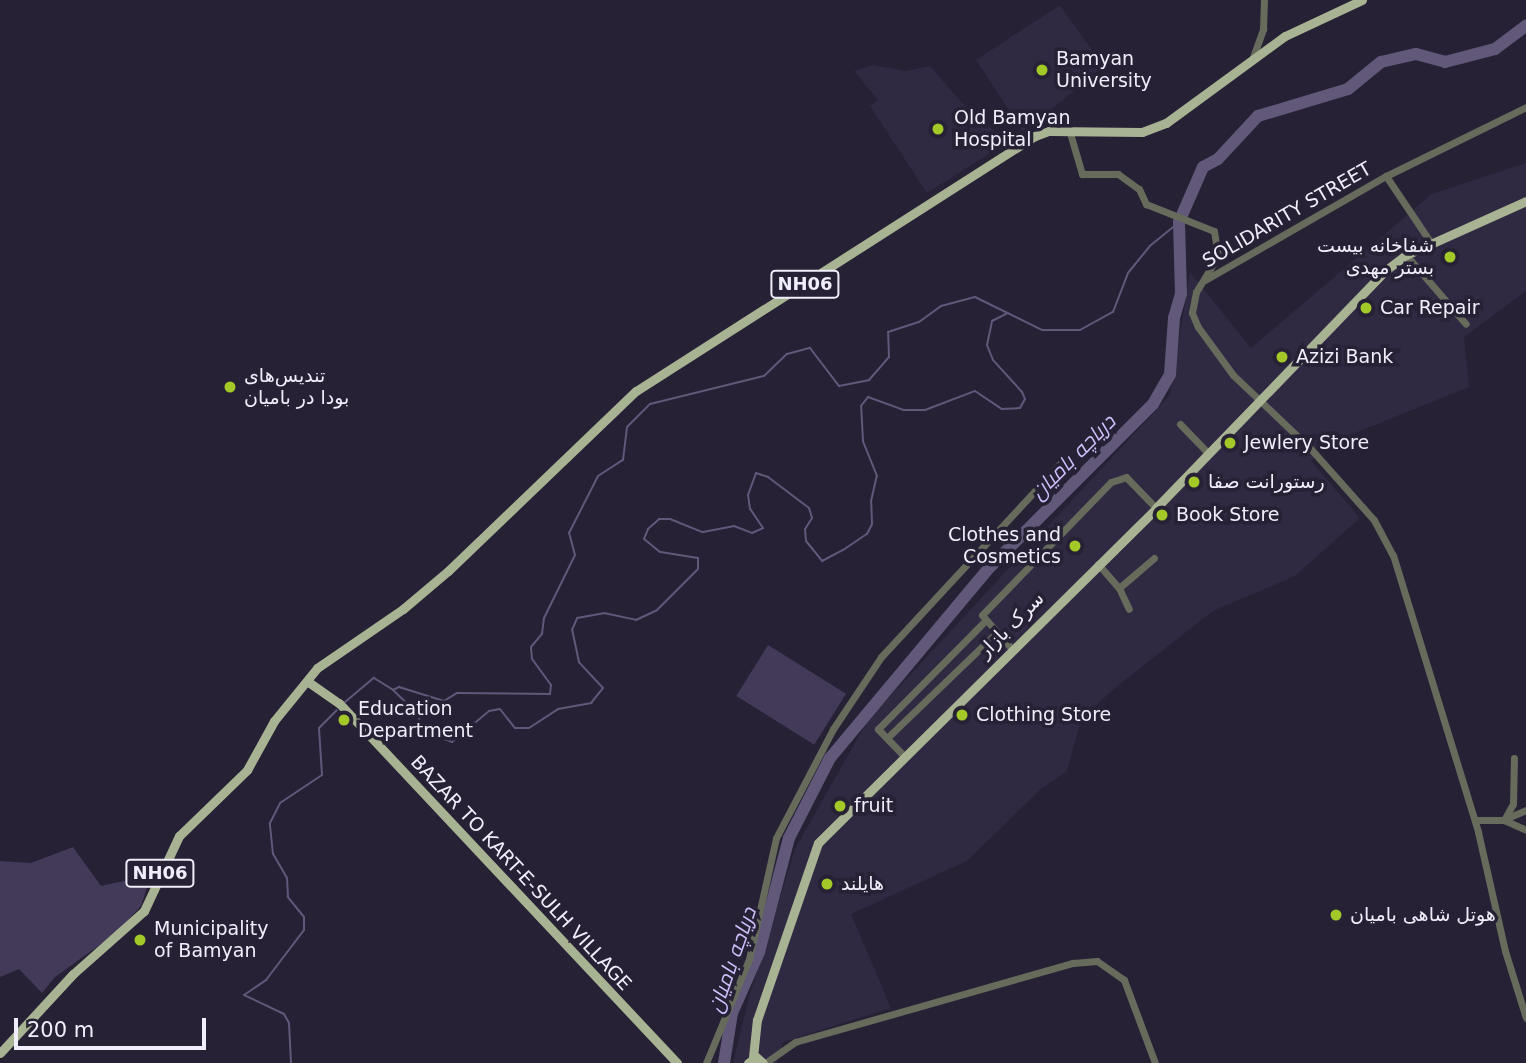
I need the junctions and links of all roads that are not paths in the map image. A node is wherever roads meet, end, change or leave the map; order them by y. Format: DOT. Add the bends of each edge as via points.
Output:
graph roads {
  1 [pos="1264,0"];
  2 [pos="1362,0"];
  3 [pos="1253,57"];
  4 [pos="1526,107"];
  5 [pos="1070,133"];
  6 [pos="1386,176"];
  7 [pos="1526,201"];
  8 [pos="1431,243"];
  9 [pos="1406,255"];
  10 [pos="1204,281"];
  11 [pos="1466,324"];
  12 [pos="1260,402"];
  13 [pos="1180,424"];
  14 [pos="1209,453"];
  15 [pos="1060,464"];
  16 [pos="1156,508"];
  17 [pos="1154,558"];
  18 [pos="1098,564"];
  19 [pos="1119,588"];
  20 [pos="1129,609"];
  21 [pos="984,622"];
  22 [pos="996,633"];
  23 [pos="1012,649"];
  24 [pos="307,681"];
  25 [pos="887,738"];
  26 [pos="905,757"];
  27 [pos="1514,758"];
  28 [pos="1526,810"];
  29 [pos="1475,820"];
  30 [pos="1504,820"];
  31 [pos="1526,831"];
  32 [pos="1526,1018"];
  33 [pos="0,1053"];
  34 [pos="751,1060"];
  35 [pos="677,1063"];
  36 [pos="706,1063"];
  37 [pos="764,1063"];
  38 [pos="1156,1063"];
  1 -- 3 [label="street" via="1263,29"];
  2 -- 3 [label="main road, NH06" via="1285,36"];
  3 -- 5 [label="main road, NH06" via="1166,123 1142,132"];
  4 -- 6 [label="street, SOLIDARITY STREET"];
  5 -- 10 [label="street" via="1082,174 1118,174 1139,189 1146,204 1214,231 1218,257"];
  5 -- 24 [label="main road, NH06" via="1049,131 1035,136 636,391 448,570"];
  6 -- 8 [label="street"];
  6 -- 10 [label="street, SOLIDARITY STREET"];
  7 -- 8 [label="main road, سرک بازار"];
  8 -- 9 [label="main road, سرک بازار"];
  9 -- 11 [label="street"];
  9 -- 12 [label="main road, سرک بازار" via="1386,270"];
  10 -- 12 [label="street" via="1192,313 1198,327"];
  12 -- 14 [label="main road, سرک بازار"];
  12 -- 29 [label="street" via="1341,481 1374,520 1394,555"];
  13 -- 14 [label="street"];
  14 -- 16 [label="main road, سرک بازار"];
  15 -- 36 [label="street" via="881,657 833,729 776,838 749,959"];
  16 -- 18 [label="main road, سرک بازار"];
  16 -- 21 [label="street" via="1126,477 1118,476 982,615"];
  17 -- 19 [label="street"];
  18 -- 19 [label="street"];
  18 -- 23 [label="main road, سرک بازار"];
  19 -- 20 [label="street"];
  21 -- 22 [label="street"];
  21 -- 25 [label="street" via="878,729"];
  22 -- 23 [label="street"];
  22 -- 25 [label="street"];
  23 -- 26 [label="main road, سرک بازار"];
  24 -- 33 [label="main road, NH06" via="274,721 247,769 179,836 144,911 73,974"];
  24 -- 35 [label="main road, BAZAR TO KART-E-SULH VILLAGE" via="342,707"];
  25 -- 26 [label="street"];
  26 -- 34 [label="main road, سرک بازار" via="818,843 810,857 757,1020"];
  27 -- 30 [label="street" via="1513,804"];
  28 -- 30 [label="street"];
  29 -- 30 [label="street"];
  29 -- 32 [label="street" via="1505,951"];
  30 -- 31 [label="street"];
  34 -- 37 [label="main road"];
  37 -- 38 [label="street" via="795,1042 1073,963 1097,961 1125,980"];
}
